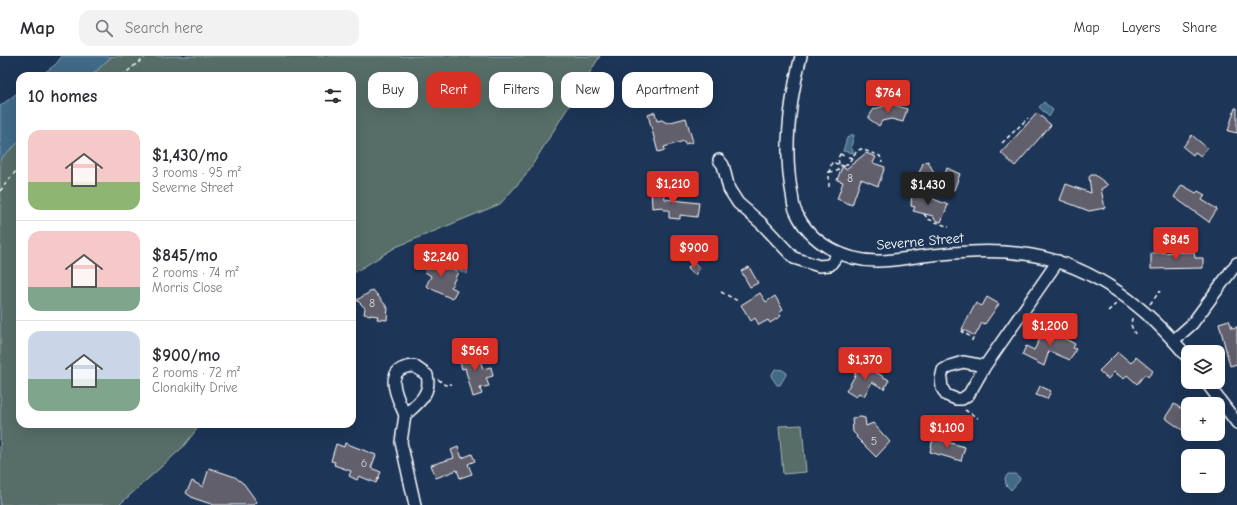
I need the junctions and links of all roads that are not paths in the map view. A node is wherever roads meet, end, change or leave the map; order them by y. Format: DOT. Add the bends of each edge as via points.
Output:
graph roads {
  1 [pos="801,56"];
  2 [pos="719,160"];
  3 [pos="839,253"];
  4 [pos="1058,261"];
  5 [pos="1237,263"];
  6 [pos="1174,340"];
  7 [pos="1181,349"];
  8 [pos="985,366"];
  9 [pos="1211,389"];
  10 [pos="405,415"];
  11 [pos="1237,423"];
  12 [pos="415,505"];
  1 -- 3 [label="street, Severne Street" via="789,128 788,174 795,211 820,242"];
  2 -- 3 [label="street" via="723,165 729,189 738,202 794,258 820,266 830,265"];
  3 -- 4 [label="street, Severne Street" via="852,258 877,261 1006,252"];
  4 -- 6 [label="street, Severne Street" via="1120,293"];
  4 -- 8 [label="street"];
  5 -- 6 [label="street" via="1192,324"];
  6 -- 7 [label="street, Severne Street"];
  9 -- 11 [label="street"];
  10 -- 10 [label="street" via="424,397 429,381 424,372 414,366 404,367 393,380 394,391"];
  10 -- 12 [label="street" via="401,442"];
}
